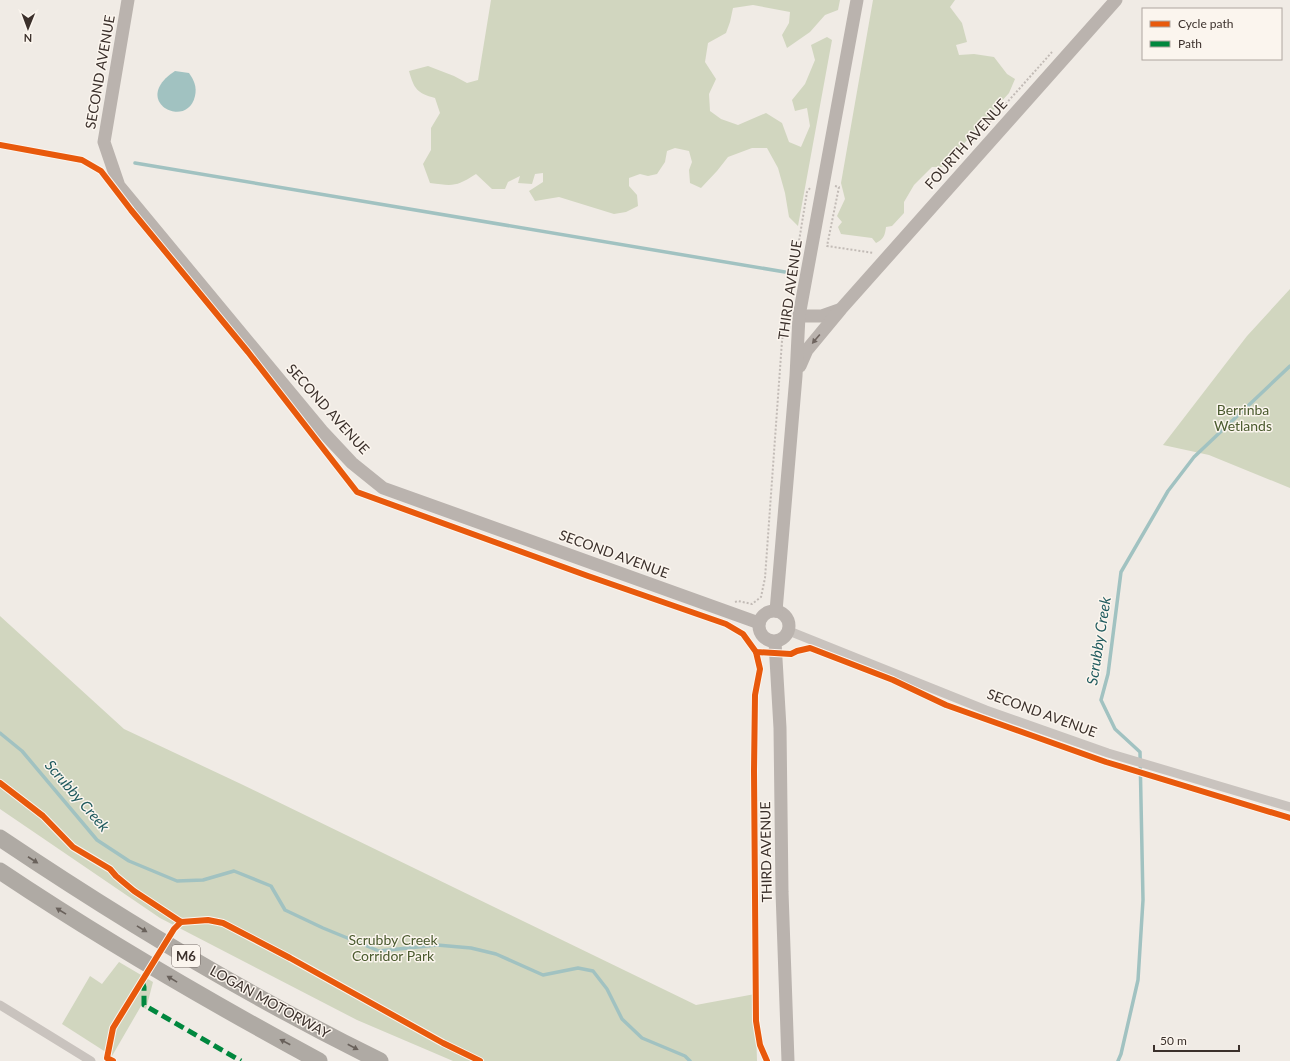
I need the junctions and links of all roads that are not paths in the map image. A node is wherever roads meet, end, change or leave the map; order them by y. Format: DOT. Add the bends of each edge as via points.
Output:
graph roads {
  1 [pos="128,0"];
  2 [pos="857,0"];
  3 [pos="1116,0"];
  4 [pos="841,309"];
  5 [pos="799,316"];
  6 [pos="796,376"];
  7 [pos="776,611"];
  8 [pos="759,624"];
  9 [pos="789,631"];
  10 [pos="775,642"];
  11 [pos="1290,808"];
  12 [pos="0,838"];
  13 [pos="0,871"];
  14 [pos="0,1005"];
  15 [pos="788,1059"];
  16 [pos="91,1061"];
  17 [pos="320,1061"];
  18 [pos="380,1061"];
  1 -- 8 [label="street, SECOND AVENUE" via="104,142 119,186 322,431 352,463 383,488"];
  2 -- 5 [label="street, THIRD AVENUE"];
  3 -- 4 [label="street, FOURTH AVENUE"];
  4 -- 5 [label="street, FOURTH AVENUE" via="822,316"];
  4 -- 6 [label="street, FOURTH AVENUE, one-way" via="807,350"];
  5 -- 6 [label="street, THIRD AVENUE"];
  6 -- 7 [label="street, THIRD AVENUE"];
  7 -- 8 [label="street" via="768,612"];
  7 -- 9 [label="street" via="788,619"];
  8 -- 10 [label="street" via="760,634 768,641"];
  9 -- 10 [label="street" via="786,637"];
  9 -- 11 [label="street, SECOND AVENUE" via="986,710 1108,754"];
  10 -- 15 [label="street, THIRD AVENUE" via="780,728"];
  12 -- 18 [label="highway, LOGAN MOTORWAY / M6, one-way" via="86,895 187,956 271,1004"];
  17 -- 13 [label="highway, LOGAN MOTORWAY / M6, one-way" via="182,985"];
  14 -- 16 [label="street"];
}
